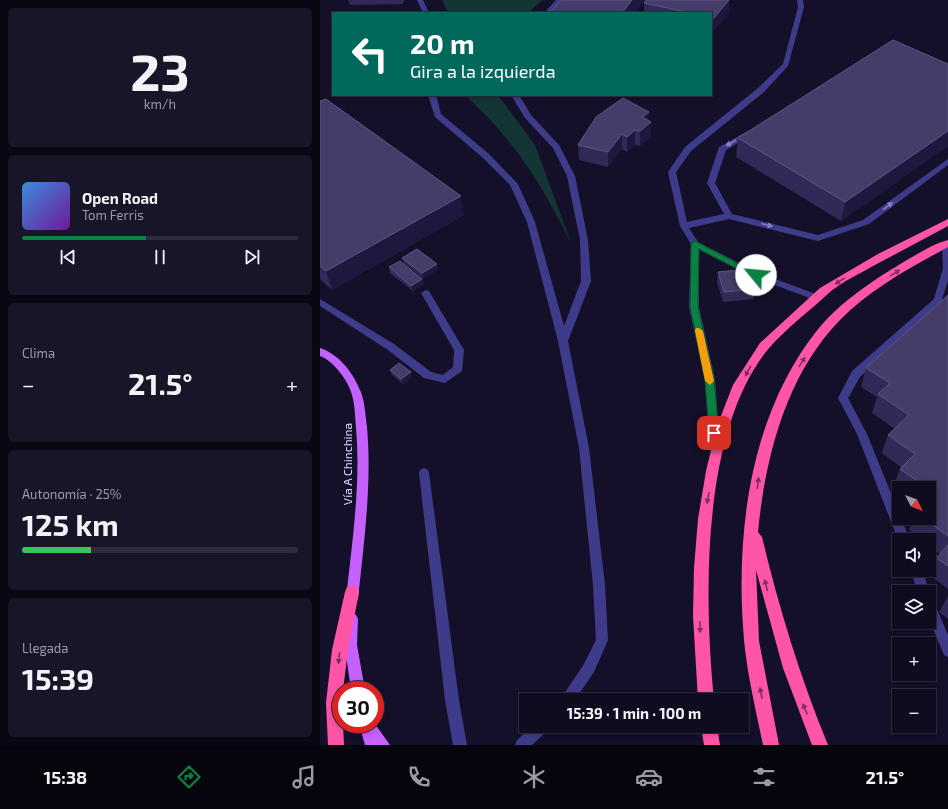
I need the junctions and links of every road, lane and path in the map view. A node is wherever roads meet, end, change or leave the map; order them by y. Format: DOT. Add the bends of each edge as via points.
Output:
graph roads {
  1 [pos="420,0"];
  2 [pos="560,0"];
  3 [pos="800,0"];
  4 [pos="426,12"];
  5 [pos="548,12"];
  6 [pos="432,96"];
  7 [pos="516,96"];
  8 [pos="753,130"];
  9 [pos="948,161"];
  10 [pos="729,216"];
  11 [pos="948,222"];
  12 [pos="684,226"];
  13 [pos="947,243"];
  14 [pos="695,244"];
  15 [pos="426,293"];
  16 [pos="818,298"];
  17 [pos="320,302"];
  18 [pos="563,341"];
  19 [pos="320,352"];
  20 [pos="716,459"];
  21 [pos="424,472"];
  22 [pos="752,522"];
  23 [pos="901,533"];
  24 [pos="352,592"];
  25 [pos="936,621"];
  26 [pos="948,651"];
  27 [pos="357,681"];
  28 [pos="572,693"];
  29 [pos="705,693"];
  30 [pos="369,733"];
  31 [pos="373,733"];
  32 [pos="535,733"];
  33 [pos="710,733"];
  34 [pos="336,745"];
  35 [pos="372,745"];
  36 [pos="383,745"];
  37 [pos="460,745"];
  38 [pos="522,745"];
  39 [pos="712,745"];
  40 [pos="771,745"];
  41 [pos="820,745"];
  1 -- 4 [label="street"];
  2 -- 5 [label="street"];
  3 -- 12 [label="street" via="801,7 786,65 761,90 688,149 672,172"];
  6 -- 18 [label="street" via="438,116 486,156 514,184 531,222"];
  7 -- 18 [label="street" via="528,116 556,147 571,176 584,240 586,281"];
  8 -- 10 [label="street, one-way" via="722,149 711,183"];
  10 -- 9 [label="street, one-way" via="818,238 866,222"];
  10 -- 12 [label="street"];
  11 -- 16 [label="highway, one-way" via="845,278 824,291"];
  12 -- 14 [label="street"];
  22 -- 13 [label="highway, one-way" via="759,476 773,422 809,349 824,330 858,297"];
  13 -- 23 [label="street" via="947,268 938,300 856,374 843,398 862,434"];
  14 -- 16 [label="street" via="756,275"];
  14 -- 20 [label="street" via="694,307 710,380"];
  15 -- 17 [label="street" via="459,350 458,368 445,379 428,375 391,347"];
  16 -- 20 [label="highway, one-way" via="774,335 760,352 732,402 724,423"];
  18 -- 28 [label="street" via="584,448 599,585 602,640 589,668"];
  19 -- 24 [label="main road, Vía A Chinchina" via="345,372 356,389 360,411 364,457"];
  20 -- 29 [label="highway, one-way" via="706,511 702,566 700,618"];
  21 -- 37 [label="street" via="452,700"];
  40 -- 22 [label="highway, one-way" via="750,628 748,590"];
  41 -- 22 [label="highway, one-way" via="784,653"];
  24 -- 27 [label="main road, Vía A Chinchina" via="351,645"];
  24 -- 34 [label="highway, one-way" via="340,650 334,703"];
  25 -- 26 [label="street"];
  30 -- 35 [label="main road"];
  31 -- 36 [label="main road"];
  32 -- 38 [label="street"];
  33 -- 39 [label="highway"];
}
